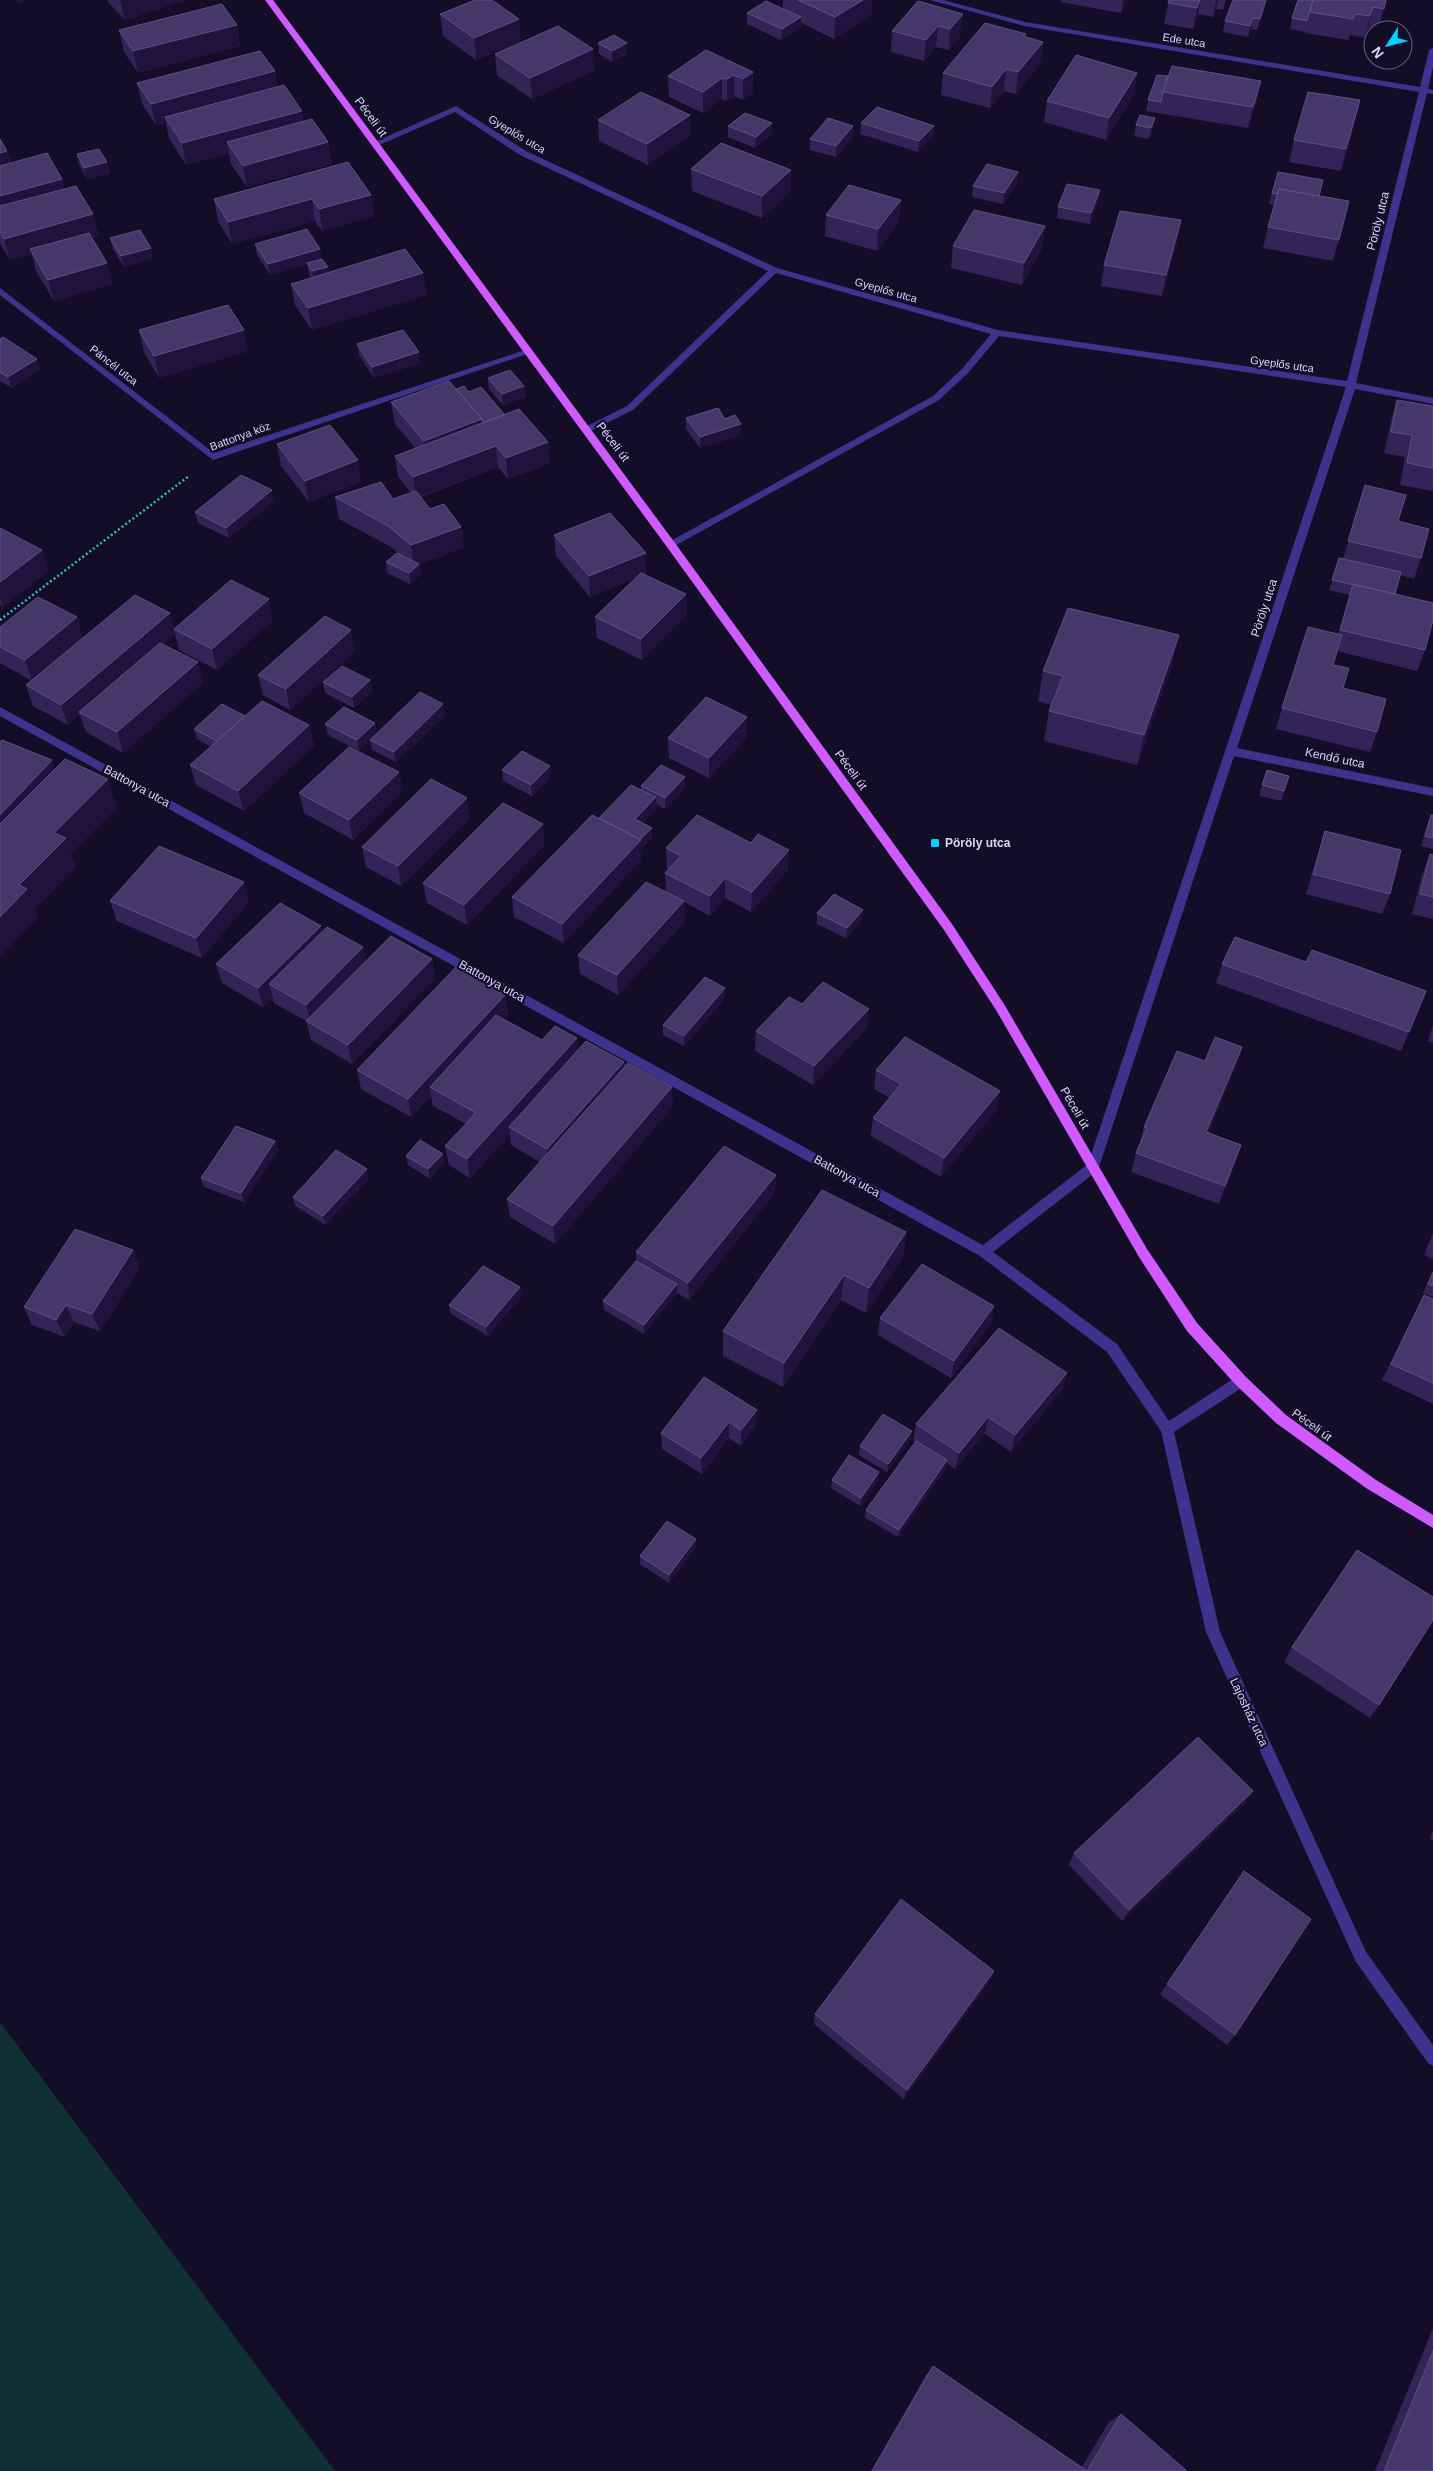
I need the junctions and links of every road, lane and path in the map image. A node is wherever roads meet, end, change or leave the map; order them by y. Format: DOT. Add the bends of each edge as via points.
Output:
graph roads {
  1 [pos="269,0"];
  2 [pos="934,0"];
  3 [pos="1433,50"];
  4 [pos="1428,91"];
  5 [pos="374,144"];
  6 [pos="774,270"];
  7 [pos="0,291"];
  8 [pos="997,333"];
  9 [pos="528,352"];
  10 [pos="1351,385"];
  11 [pos="1433,401"];
  12 [pos="586,430"];
  13 [pos="213,457"];
  14 [pos="671,544"];
  15 [pos="0,620"];
  16 [pos="0,711"];
  17 [pos="1230,751"];
  18 [pos="1433,792"];
  19 [pos="1094,1167"];
  20 [pos="984,1252"];
  21 [pos="1112,1348"];
  22 [pos="1241,1381"];
  23 [pos="1167,1429"];
  24 [pos="1433,1522"];
  25 [pos="1433,2058"];
  1 -- 5 [label="main road, Péceli út"];
  2 -- 4 [label="street, Ede utca" via="1024,24"];
  3 -- 4 [label="street, Pöröly utca"];
  4 -- 10 [label="street, Pöröly utca"];
  5 -- 6 [label="street, Gyeplős utca" via="456,109 523,153"];
  5 -- 9 [label="main road, Péceli út"];
  6 -- 8 [label="street, Gyeplős utca"];
  6 -- 12 [label="street" via="630,408"];
  7 -- 13 [label="street, Páncél utca"];
  8 -- 10 [label="street, Gyeplős utca"];
  8 -- 14 [label="street" via="965,371 936,398"];
  9 -- 12 [label="main road, Péceli út"];
  9 -- 13 [label="street, Battonya köz"];
  10 -- 11 [label="street, Gyeplős utca"];
  10 -- 17 [label="street, Pöröly utca"];
  12 -- 14 [label="main road, Péceli út"];
  13 -- 15 [label="path, Battonya köz"];
  14 -- 19 [label="main road, Péceli út" via="948,927 1000,1007"];
  16 -- 20 [label="street, Battonya utca"];
  17 -- 18 [label="street, Kendő utca"];
  17 -- 19 [label="street, Pöröly utca"];
  19 -- 20 [label="street"];
  19 -- 22 [label="main road, Péceli út" via="1143,1253 1192,1327"];
  20 -- 21 [label="street, Battonya utca"];
  21 -- 23 [label="street, Lajosház utca"];
  22 -- 23 [label="street"];
  22 -- 24 [label="main road, Péceli út" via="1281,1420 1370,1484"];
  23 -- 25 [label="street, Lajosház utca" via="1213,1632 1361,1956"];
}
